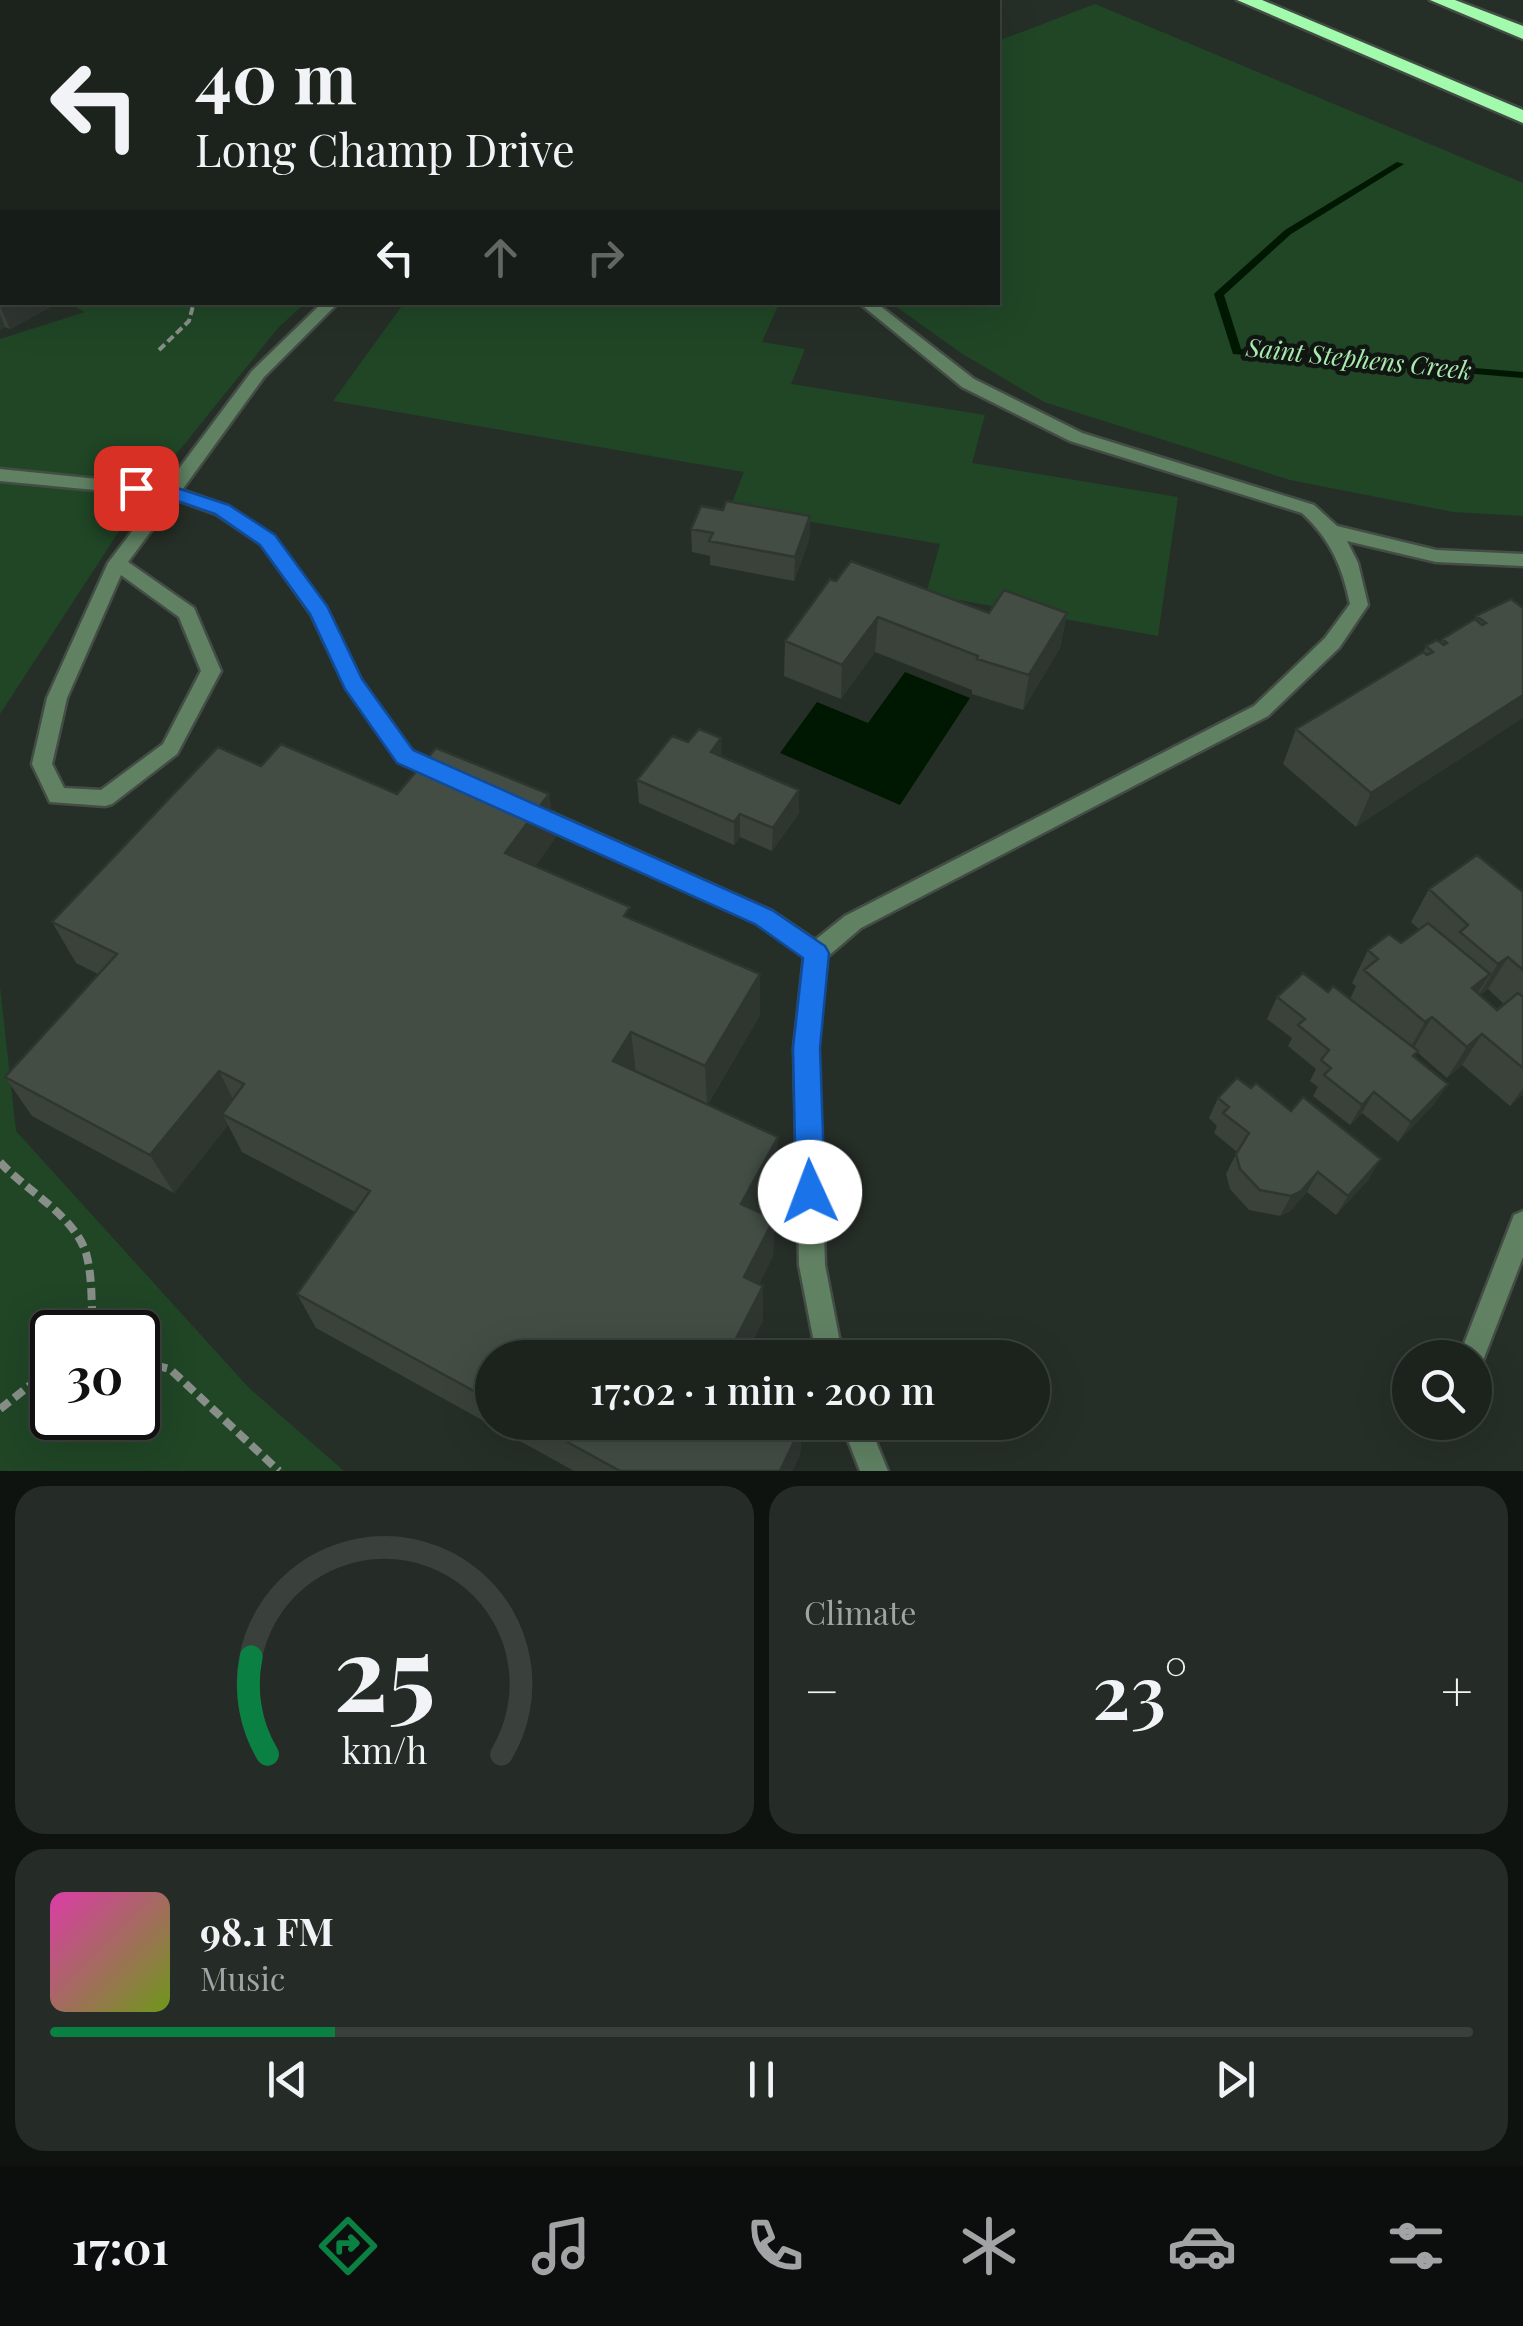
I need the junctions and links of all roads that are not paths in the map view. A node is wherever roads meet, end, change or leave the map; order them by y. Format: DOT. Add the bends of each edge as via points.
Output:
graph roads {
  1 [pos="1246,0"];
  2 [pos="1439,0"];
  3 [pos="1523,33"];
  4 [pos="1523,117"];
  5 [pos="329,305"];
  6 [pos="869,305"];
  7 [pos="0,474"];
  8 [pos="171,492"];
  9 [pos="1335,532"];
  10 [pos="1523,560"];
  11 [pos="117,563"];
  12 [pos="459,780"];
  13 [pos="513,805"];
  14 [pos="816,953"];
  15 [pos="1523,1223"];
  16 [pos="827,1340"];
  17 [pos="1477,1340"];
  18 [pos="861,1440"];
  19 [pos="874,1471"];
  1 -- 4 [label="highway"];
  2 -- 3 [label="highway"];
  5 -- 8 [label="street" via="258,374"];
  6 -- 9 [label="street" via="968,383 1076,437 1308,509"];
  7 -- 8 [label="street"];
  8 -- 11 [label="street"];
  8 -- 12 [label="street" via="222,510 268,540 405,756"];
  9 -- 10 [label="street" via="1436,556"];
  9 -- 14 [label="street" via="1350,560 1359,604 1332,644 1260,711 853,922"];
  11 -- 11 [label="street" via="57,698 42,764 57,796 104,798 170,749 210,671 187,614"];
  13 -- 14 [label="street" via="764,917"];
  14 -- 16 [label="street" via="806,1048 812,1264"];
  15 -- 17 [label="street"];
  18 -- 19 [label="street"];
}
